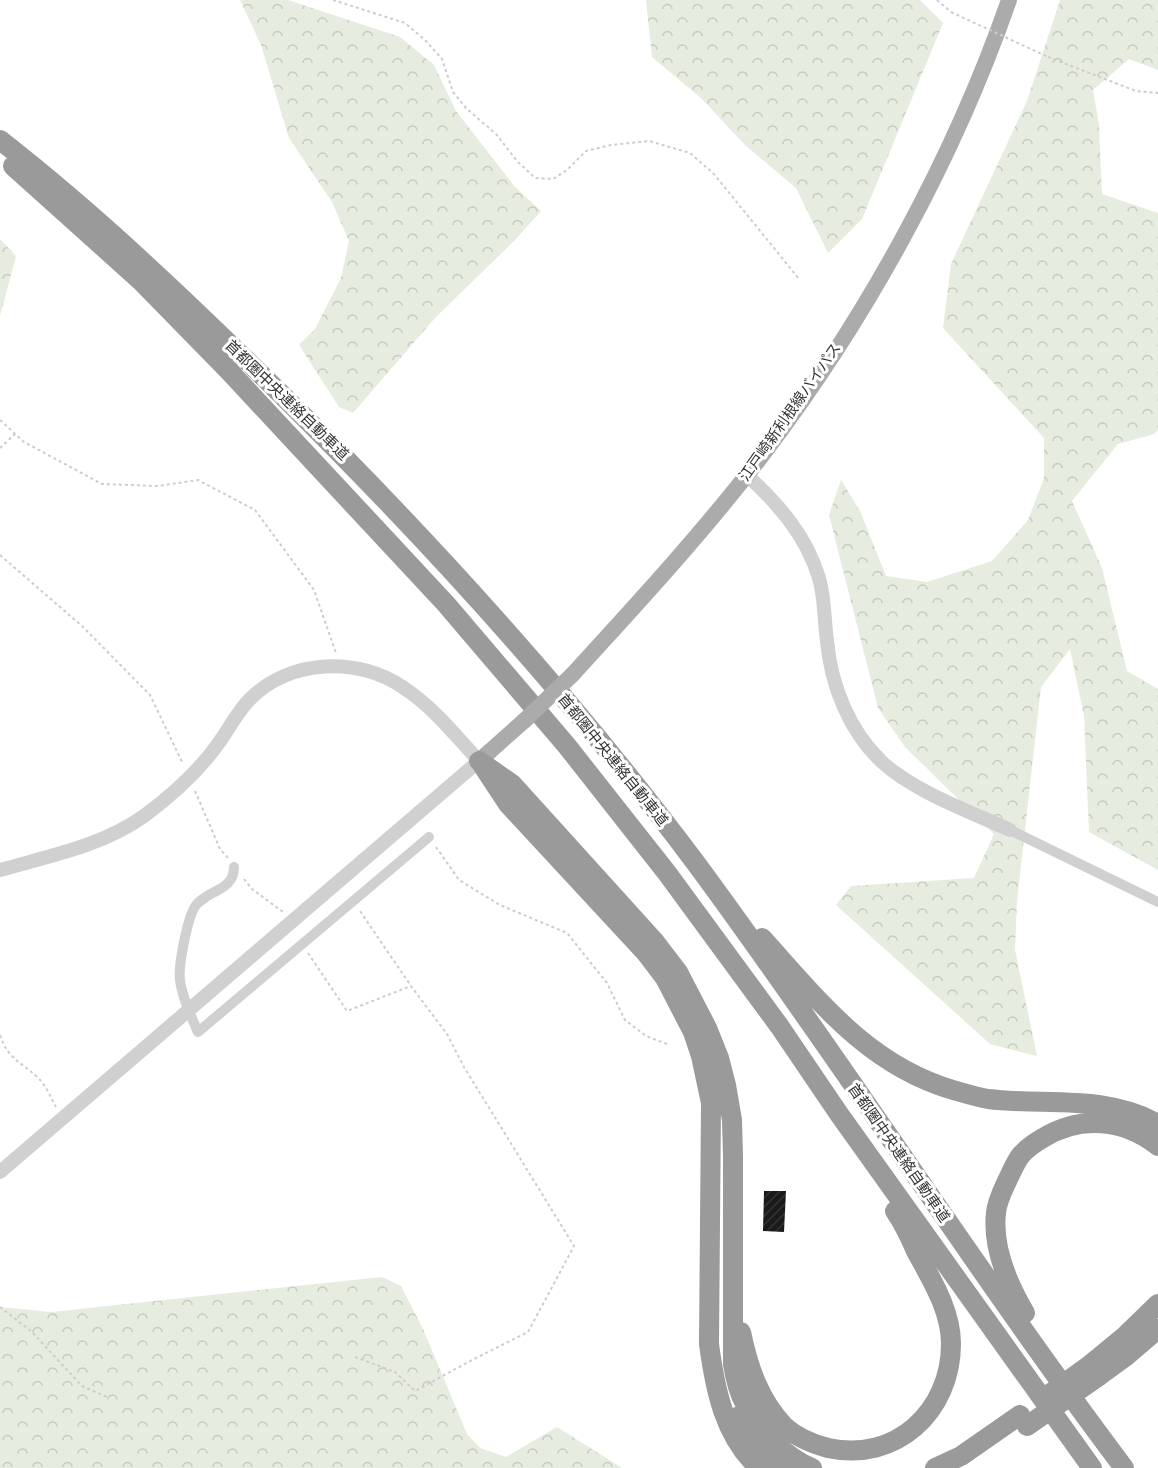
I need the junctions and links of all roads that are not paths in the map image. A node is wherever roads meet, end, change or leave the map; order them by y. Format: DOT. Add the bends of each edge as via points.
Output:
graph roads {
  1 [pos="1009,0"];
  2 [pos="0,140"];
  3 [pos="0,154"];
  4 [pos="747,475"];
  5 [pos="479,761"];
  6 [pos="1010,830"];
  7 [pos="429,837"];
  8 [pos="697,865"];
  9 [pos="234,867"];
  10 [pos="0,870"];
  11 [pos="1158,902"];
  12 [pos="189,1011"];
  13 [pos="700,1030"];
  14 [pos="839,1114"];
  15 [pos="1158,1124"];
  16 [pos="1158,1146"];
  17 [pos="0,1172"];
  18 [pos="710,1296"];
  19 [pos="734,1297"];
  20 [pos="1158,1304"];
  21 [pos="1158,1329"];
  22 [pos="1095,1370"];
  23 [pos="1023,1420"];
  24 [pos="1106,1444"];
  25 [pos="759,1468"];
  26 [pos="780,1468"];
  27 [pos="812,1468"];
  28 [pos="935,1468"];
  29 [pos="964,1468"];
  30 [pos="1092,1468"];
  31 [pos="1124,1468"];
  1 -- 4 [label="main road, 江戸崎新利根線バイパス" via="977,83 902,239 838,346"];
  2 -- 8 [label="highway, 首都圏中央連絡自動車道" via="154,270 363,475 474,593 585,722"];
  3 -- 14 [label="highway, 首都圏中央連絡自動車道" via="141,281 446,604 567,746 667,873 780,1026"];
  4 -- 5 [label="main road, 江戸崎新利根線バイパス, bridge" via="572,675"];
  4 -- 6 [label="street" via="792,522 811,558 823,594 827,644 837,691 866,746 883,763 928,792"];
  5 -- 10 [label="street" via="418,699 375,673 341,667 292,672 250,699 189,778 142,817 82,847"];
  5 -- 12 [label="street"];
  5 -- 13 [label="highway" via="499,795 683,996"];
  6 -- 11 [label="street"];
  7 -- 12 [label="street" via="198,1032"];
  8 -- 15 [label="highway" via="849,1032 904,1071 944,1088 986,1099 1098,1104 1125,1109"];
  8 -- 24 [label="highway, 首都圏中央連絡自動車道"];
  9 -- 12 [label="street" via="231,882 197,904 189,916 179,978"];
  12 -- 17 [label="street"];
  13 -- 18 [label="highway" via="711,1103"];
  13 -- 19 [label="highway" via="724,1076 732,1120"];
  14 -- 19 [label="highway" via="867,1169 897,1214 947,1316 950,1358 936,1403 901,1438 875,1447 839,1450 799,1437 784,1426 757,1386"];
  14 -- 30 [label="highway, 首都圏中央連絡自動車道"];
  16 -- 24 [label="highway" via="1144,1135 1108,1123 1090,1122 1056,1130 1021,1155 996,1213 997,1242 1014,1294"];
  18 -- 25 [label="highway" via="709,1344 722,1410 743,1451"];
  18 -- 26 [label="highway" via="720,1375 732,1407 746,1432"];
  19 -- 27 [label="highway" via="733,1364 745,1404 782,1449"];
  20 -- 22 [label="highway"];
  21 -- 22 [label="highway" via="1125,1357"];
  22 -- 23 [label="highway, bridge"];
  23 -- 28 [label="highway"];
  23 -- 29 [label="highway"];
  24 -- 31 [label="highway, 首都圏中央連絡自動車道"];
}
